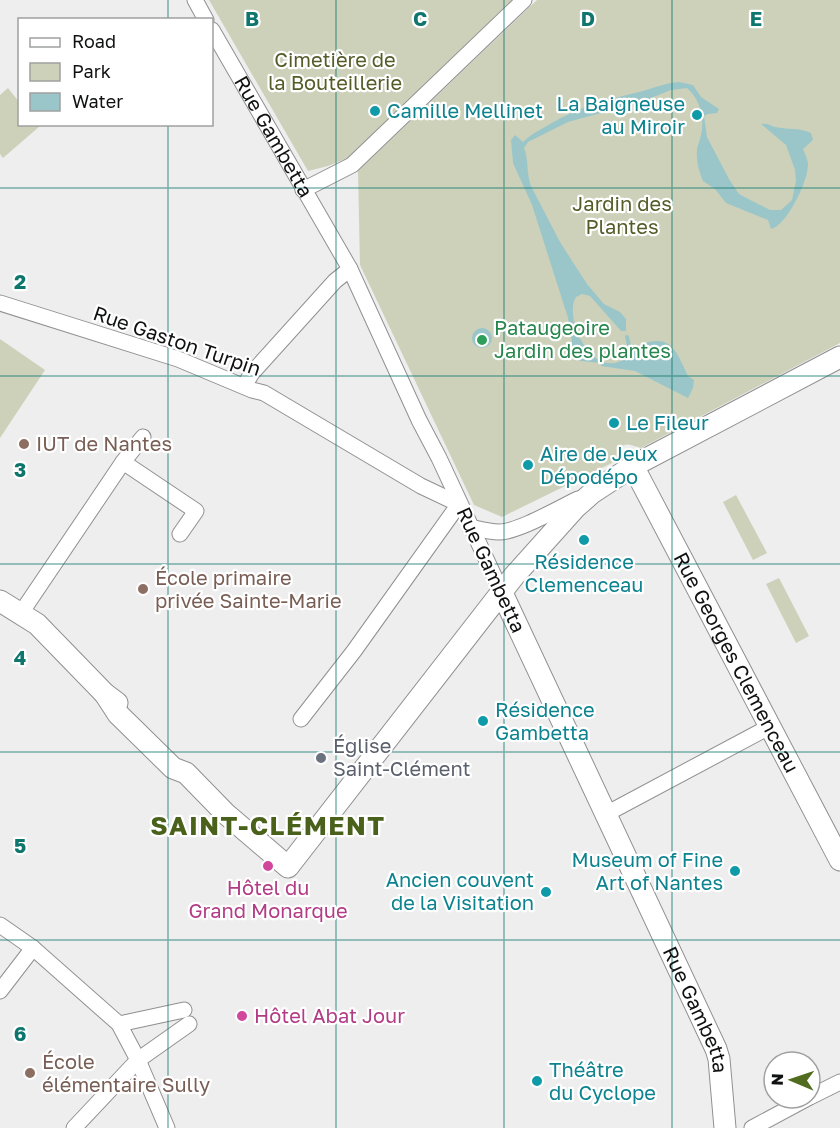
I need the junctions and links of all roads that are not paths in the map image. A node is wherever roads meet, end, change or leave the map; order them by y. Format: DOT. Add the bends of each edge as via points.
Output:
graph roads {
  1 [pos="195,0"];
  2 [pos="524,0"];
  3 [pos="205,18"];
  4 [pos="213,32"];
  5 [pos="303,190"];
  6 [pos="350,269"];
  7 [pos="0,303"];
  8 [pos="840,357"];
  9 [pos="244,386"];
  10 [pos="143,437"];
  11 [pos="123,462"];
  12 [pos="633,466"];
  13 [pos="592,493"];
  14 [pos="459,504"];
  15 [pos="470,527"];
  16 [pos="180,534"];
  17 [pos="502,592"];
  18 [pos="0,601"];
  19 [pos="21,613"];
  20 [pos="301,719"];
  21 [pos="769,727"];
  22 [pos="606,814"];
  23 [pos="840,860"];
  24 [pos="0,925"];
  25 [pos="33,948"];
  26 [pos="0,992"];
  27 [pos="119,1024"];
  28 [pos="138,1060"];
  29 [pos="840,1082"];
  30 [pos="822,1091"];
  31 [pos="785,1110"];
  32 [pos="788,1110"];
  33 [pos="74,1128"];
  34 [pos="167,1128"];
  35 [pos="724,1128"];
  36 [pos="752,1128"];
  37 [pos="768,1128"];
  1 -- 3 [label="street"];
  2 -- 5 [label="street" via="352,165"];
  4 -- 5 [label="street, Rue Gambetta"];
  5 -- 6 [label="street, Rue Gambetta"];
  6 -- 9 [label="street" via="334,281"];
  6 -- 14 [label="street, Rue Gambetta"];
  7 -- 9 [label="street, Rue Gaston Turpin" via="178,359"];
  8 -- 12 [label="main road"];
  9 -- 14 [label="street, Rue Gaston Turpin" via="264,393 421,486"];
  10 -- 11 [label="street"];
  11 -- 16 [label="street" via="196,511"];
  11 -- 19 [label="street"];
  12 -- 13 [label="main road"];
  12 -- 21 [label="main road, Rue Georges Clemenceau"];
  13 -- 15 [label="street" via="505,531"];
  13 -- 17 [label="main road"];
  14 -- 15 [label="street, Rue Gambetta"];
  14 -- 20 [label="street"];
  15 -- 17 [label="street, Rue Gambetta"];
  17 -- 19 [label="main road" via="288,867 226,814 186,773 182,761 105,694 50,635"];
  17 -- 22 [label="main road, Rue Gambetta"];
  18 -- 19 [label="main road"];
  21 -- 22 [label="street"];
  21 -- 23 [label="main road, Rue Georges Clemenceau"];
  22 -- 35 [label="main road, Rue Gambetta" via="716,1049"];
  24 -- 25 [label="street"];
  25 -- 26 [label="street"];
  25 -- 27 [label="street"];
  27 -- 28 [label="street"];
  27 -- 28 [label="street" via="186,1017"];
  28 -- 33 [label="street"];
  28 -- 34 [label="street"];
  29 -- 30 [label="street"];
  31 -- 36 [label="street"];
  32 -- 37 [label="street"];
}
